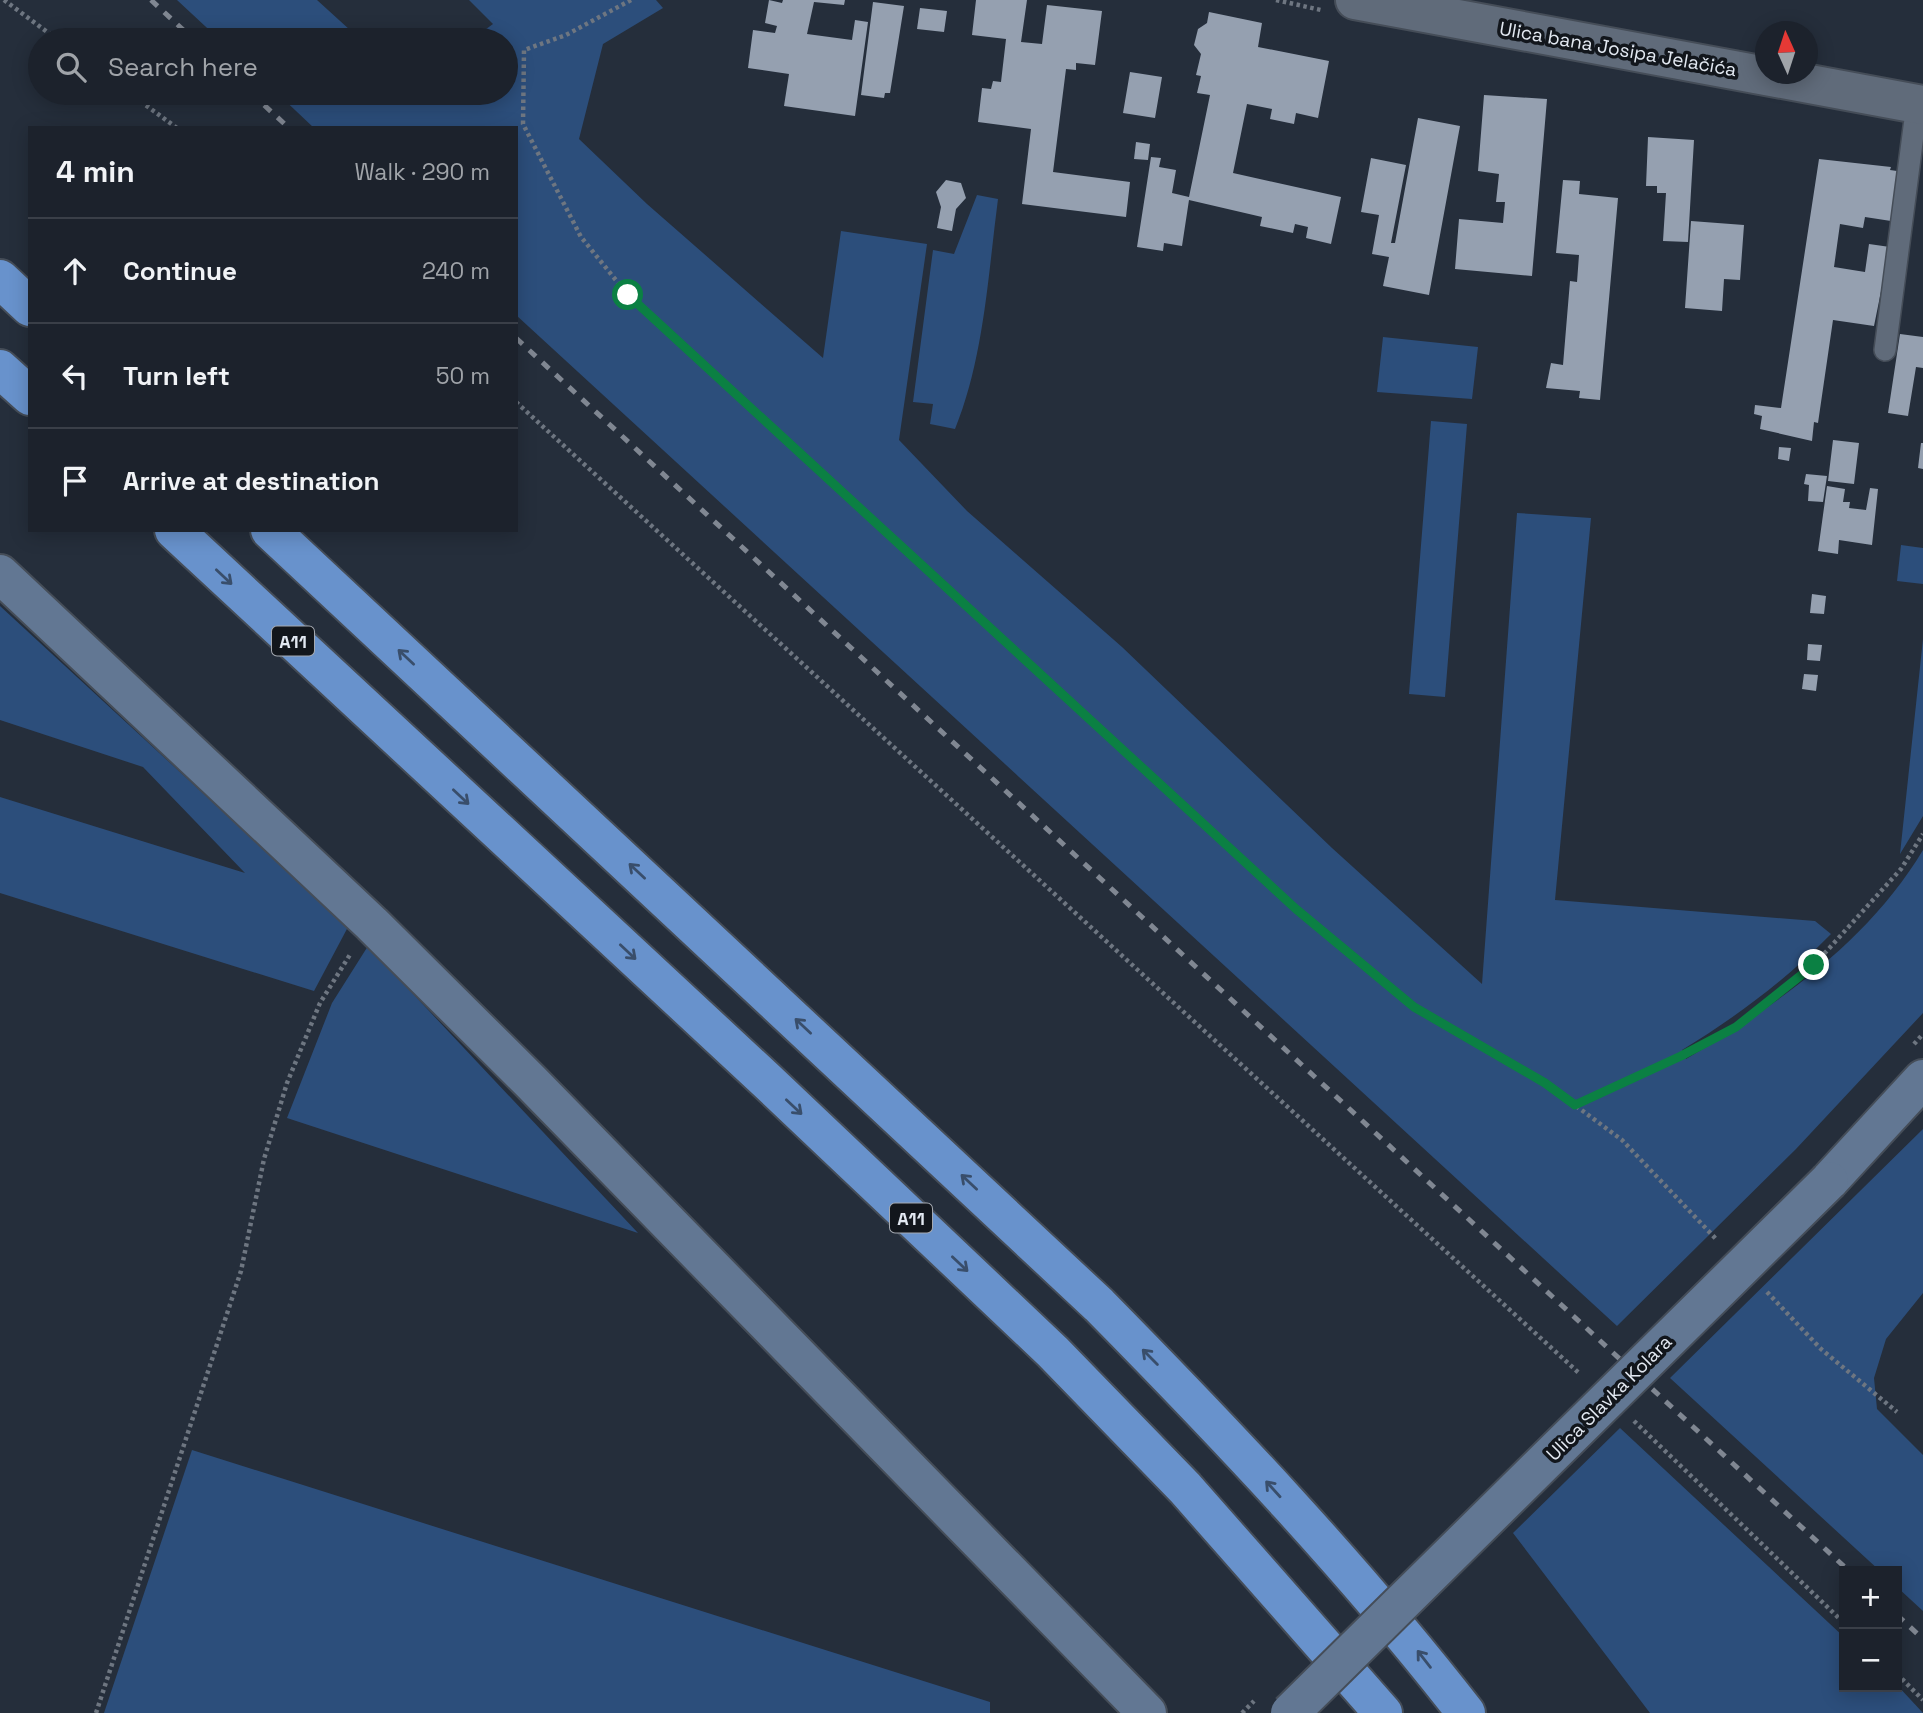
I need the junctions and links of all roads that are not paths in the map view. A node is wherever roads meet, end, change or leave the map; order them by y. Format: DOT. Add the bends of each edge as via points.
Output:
graph roads {
  1 [pos="1354,0"];
  2 [pos="1920,105"];
  3 [pos="0,279"];
  4 [pos="28,305"];
  5 [pos="1885,350"];
  6 [pos="0,369"];
  7 [pos="28,394"];
  8 [pos="176,532"];
  9 [pos="272,532"];
  10 [pos="0,574"];
  11 [pos="1923,1079"];
  12 [pos="1147,1713"];
  13 [pos="1290,1713"];
  14 [pos="1383,1713"];
  15 [pos="1466,1713"];
  1 -- 2 [label="street, Ulica bana Josipa Jelačića"];
  2 -- 5 [label="lane"];
  3 -- 4 [label="highway"];
  6 -- 7 [label="highway"];
  8 -- 14 [label="highway, A11, one-way" via="1053,1352 1185,1488"];
  15 -- 9 [label="highway, one-way" via="1413,1644 1208,1416 1099,1305"];
  10 -- 12 [label="street" via="372,924 692,1243"];
  11 -- 13 [label="street, Ulica Slavka Kolara, bridge" via="1829,1181"];
}
